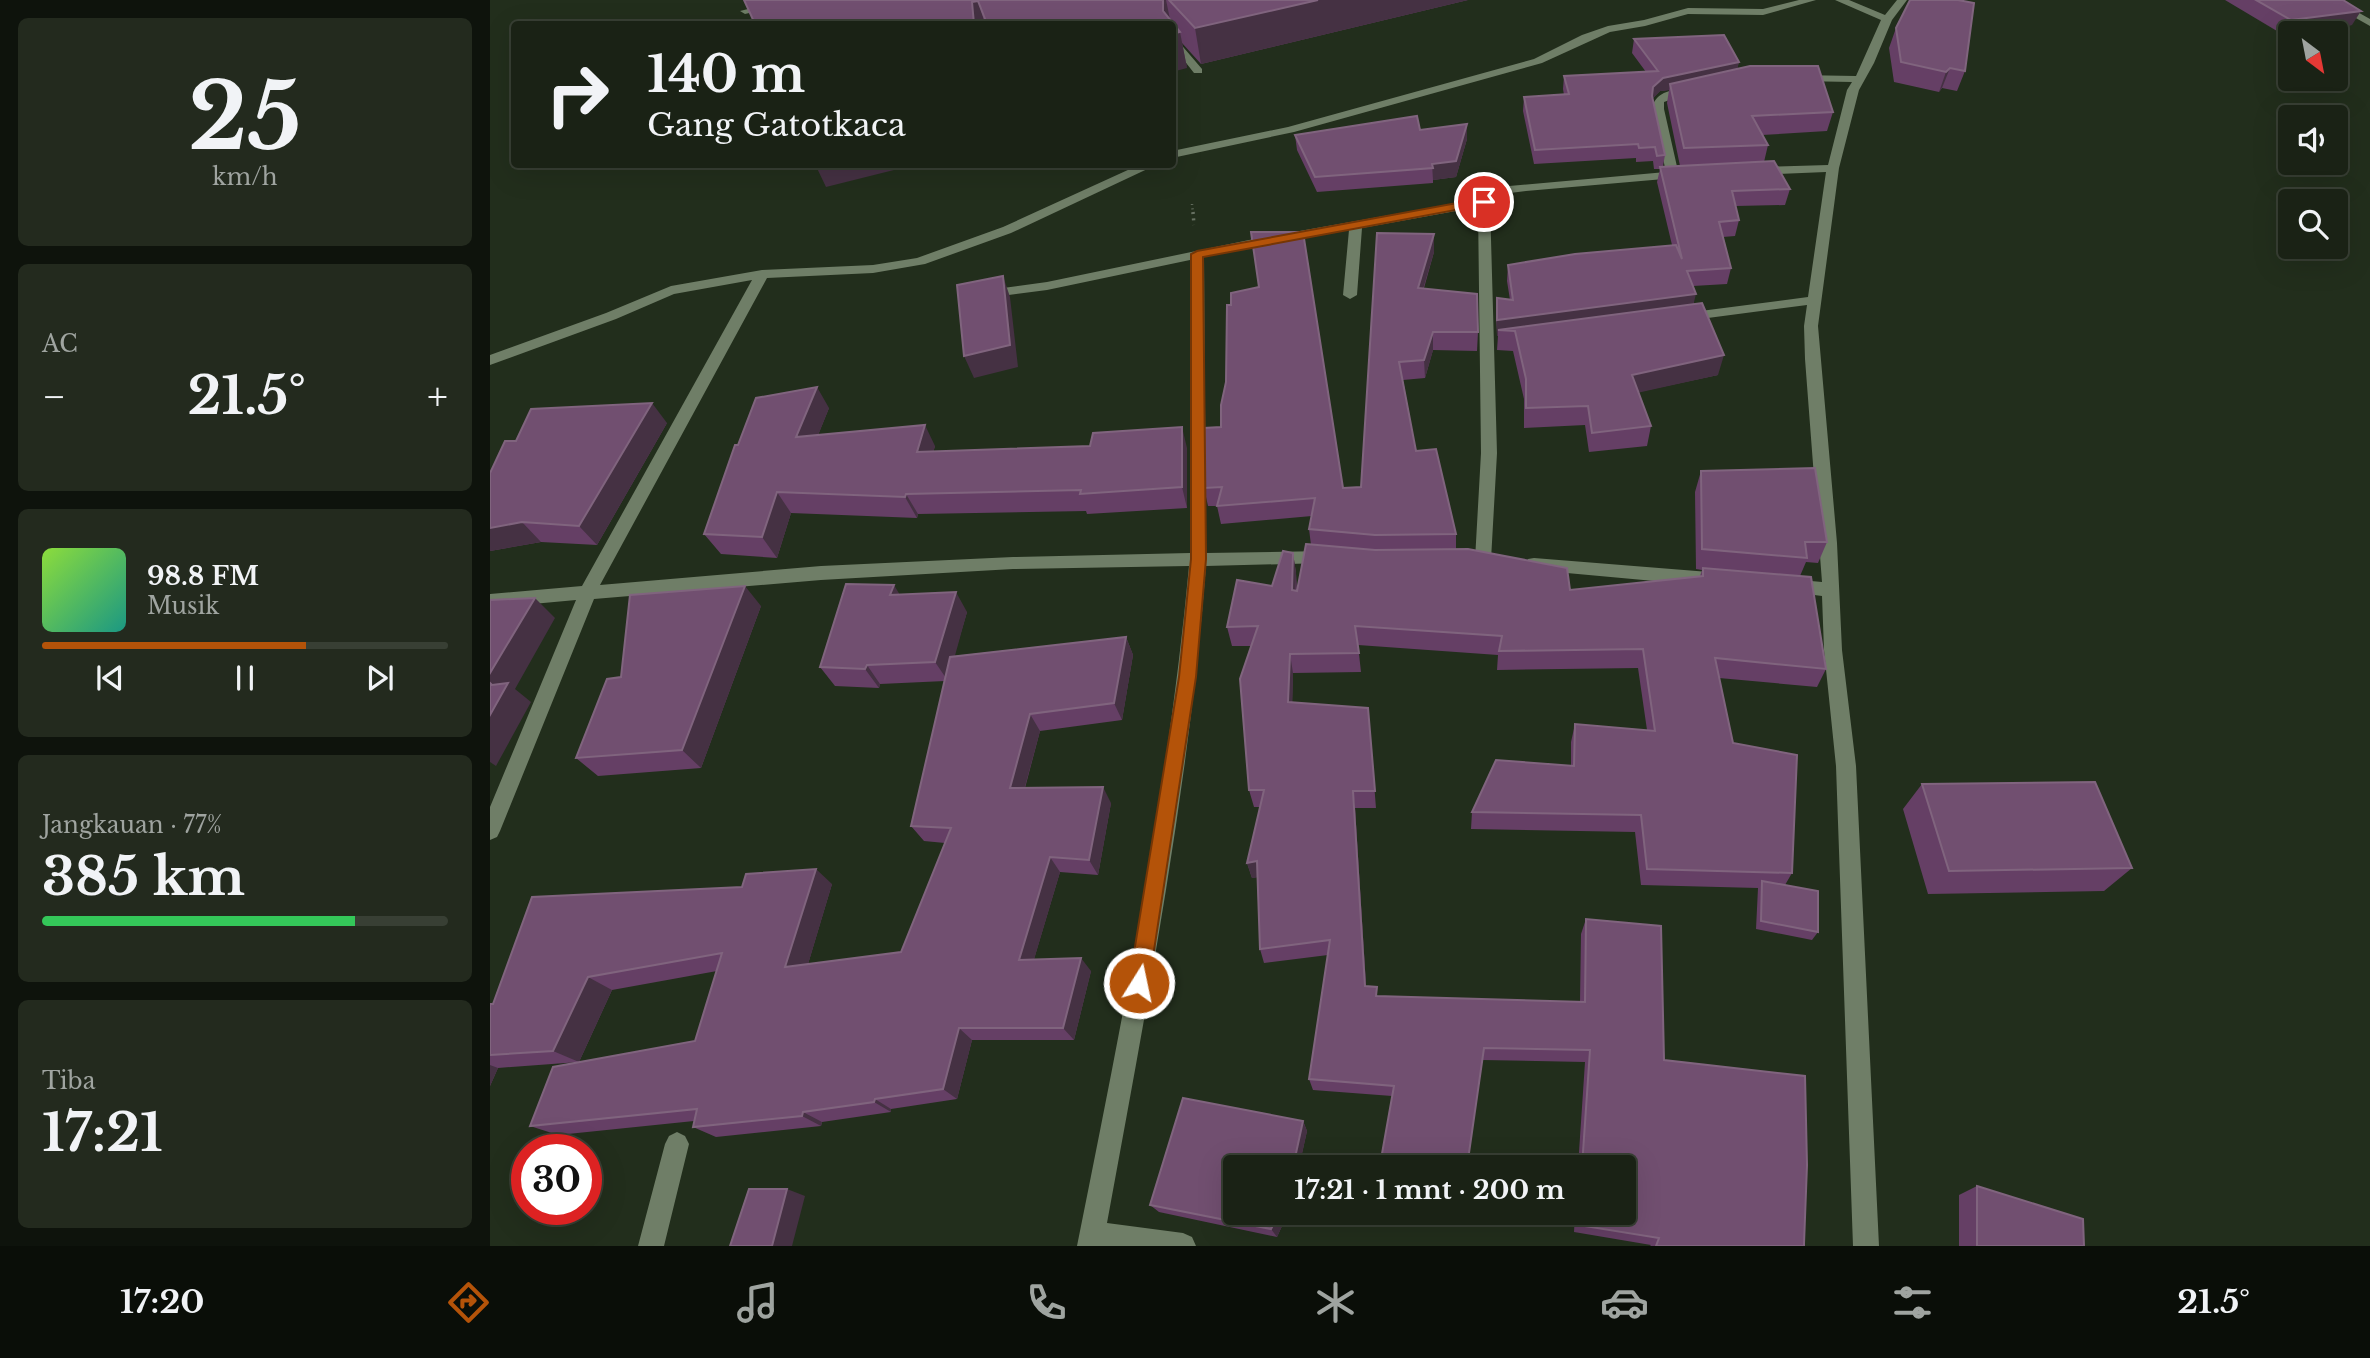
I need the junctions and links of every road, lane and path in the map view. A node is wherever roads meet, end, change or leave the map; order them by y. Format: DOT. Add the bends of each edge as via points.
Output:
graph roads {
  1 [pos="799,0"];
  2 [pos="1811,0"];
  3 [pos="1840,0"];
  4 [pos="1902,0"];
  5 [pos="2329,0"];
  6 [pos="745,11"];
  7 [pos="1887,19"];
  8 [pos="2370,23"];
  9 [pos="1176,42"];
  10 [pos="1198,71"];
  11 [pos="1786,78"];
  12 [pos="1858,79"];
  13 [pos="1700,87"];
  14 [pos="1176,154"];
  15 [pos="1143,168"];
  16 [pos="1833,168"];
  17 [pos="1740,171"];
  18 [pos="1699,173"];
  19 [pos="1673,174"];
  20 [pos="1484,202"];
  21 [pos="1356,225"];
  22 [pos="1197,254"];
  23 [pos="762,274"];
  24 [pos="972,295"];
  25 [pos="1350,295"];
  26 [pos="1814,300"];
  27 [pos="1665,320"];
  28 [pos="490,360"];
  29 [pos="1338,558"];
  30 [pos="1198,559"];
  31 [pos="1460,560"];
  32 [pos="1497,561"];
  33 [pos="1719,580"];
  34 [pos="1775,585"];
  35 [pos="1831,590"];
  36 [pos="588,592"];
  37 [pos="490,601"];
  38 [pos="490,831"];
  39 [pos="677,1144"];
  40 [pos="1091,1239"];
  41 [pos="651,1246"];
  42 [pos="1183,1246"];
  43 [pos="1867,1246"];
  1 -- 6 [label="street"];
  2 -- 14 [label="street" via="1763,12 1688,11 1608,29 1538,61 1290,130"];
  3 -- 7 [label="street"];
  4 -- 7 [label="street"];
  5 -- 8 [label="street"];
  7 -- 12 [label="street"];
  9 -- 10 [label="street"];
  11 -- 12 [label="street"];
  12 -- 16 [label="street"];
  13 -- 19 [label="street" via="1659,101"];
  15 -- 23 [label="street" via="1007,230 920,261 882,268"];
  16 -- 17 [label="street"];
  16 -- 26 [label="street"];
  18 -- 19 [label="street"];
  19 -- 20 [label="street" via="1498,191"];
  20 -- 21 [label="street"];
  20 -- 32 [label="street" via="1496,343 1489,453"];
  21 -- 22 [label="street"];
  21 -- 25 [label="street"];
  22 -- 24 [label="street" via="1047,286"];
  22 -- 30 [label="street"];
  23 -- 28 [label="street" via="671,290"];
  23 -- 36 [label="street"];
  26 -- 27 [label="street"];
  26 -- 35 [label="street" via="1812,359"];
  29 -- 30 [label="street"];
  30 -- 36 [label="street" via="821,573"];
  30 -- 40 [label="street" via="1188,677 1160,859"];
  31 -- 32 [label="street"];
  32 -- 33 [label="street"];
  34 -- 35 [label="street"];
  35 -- 43 [label="street" via="1846,766"];
  36 -- 37 [label="street"];
  36 -- 38 [label="street"];
  39 -- 41 [label="street"];
  40 -- 42 [label="street"];
}
